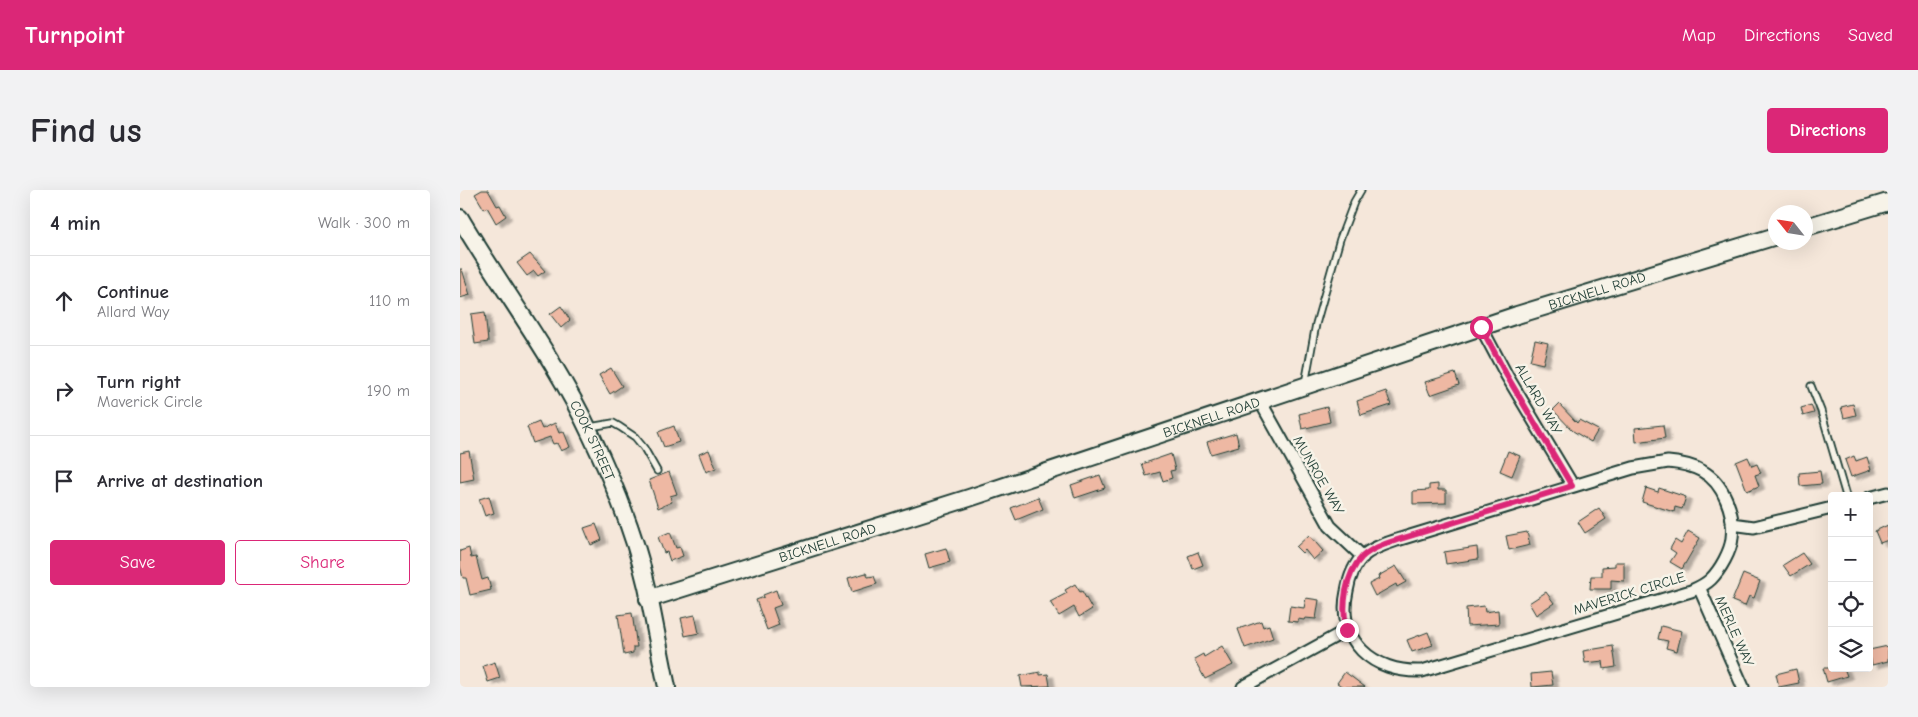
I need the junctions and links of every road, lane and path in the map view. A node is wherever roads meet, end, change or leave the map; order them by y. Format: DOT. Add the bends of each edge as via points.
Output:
graph roads {
  1 [pos="1361,190"];
  2 [pos="1888,202"];
  3 [pos="460,220"];
  4 [pos="1813,225"];
  5 [pos="1768,238"];
  6 [pos="1481,327"];
  7 [pos="1304,386"];
  8 [pos="1811,386"];
  9 [pos="1260,401"];
  10 [pos="587,427"];
  11 [pos="657,471"];
  12 [pos="1572,486"];
  13 [pos="1845,492"];
  14 [pos="1888,493"];
  15 [pos="1873,497"];
  16 [pos="1828,509"];
  17 [pos="1732,524"];
  18 [pos="1362,557"];
  19 [pos="1699,587"];
  20 [pos="648,599"];
  21 [pos="1347,630"];
  22 [pos="667,687"];
  23 [pos="1243,687"];
  24 [pos="1743,687"];
  1 -- 7 [label="lane" via="1340,239 1316,324"];
  2 -- 4 [label="street"];
  3 -- 10 [label="street, COOK STREET" via="526,320"];
  5 -- 6 [label="street, BICKNELL ROAD"];
  6 -- 7 [label="street, BICKNELL ROAD"];
  6 -- 12 [label="street, ALLARD WAY"];
  7 -- 9 [label="street, BICKNELL ROAD"];
  8 -- 13 [label="lane"];
  9 -- 18 [label="street, MUNROE WAY" via="1330,526"];
  9 -- 20 [label="street, BICKNELL ROAD" via="969,498"];
  10 -- 11 [label="lane" via="613,423 620,427 635,437"];
  10 -- 20 [label="street, COOK STREET" via="620,500"];
  12 -- 17 [label="street, MAVERICK CIRCLE" via="1648,465 1681,463 1701,470 1717,485 1726,499"];
  12 -- 18 [label="street, MAVERICK CIRCLE" via="1397,540"];
  14 -- 15 [label="street"];
  16 -- 17 [label="street" via="1754,527"];
  17 -- 19 [label="street, MAVERICK CIRCLE" via="1732,541 1723,561 1710,580"];
  18 -- 21 [label="street" via="1356,564 1346,596"];
  19 -- 21 [label="street, MAVERICK CIRCLE" via="1669,599 1422,671 1398,670 1380,663 1362,650"];
  19 -- 24 [label="street, MERLE WAY"];
  20 -- 22 [label="street, COOK STREET"];
  21 -- 23 [label="street"];
}
